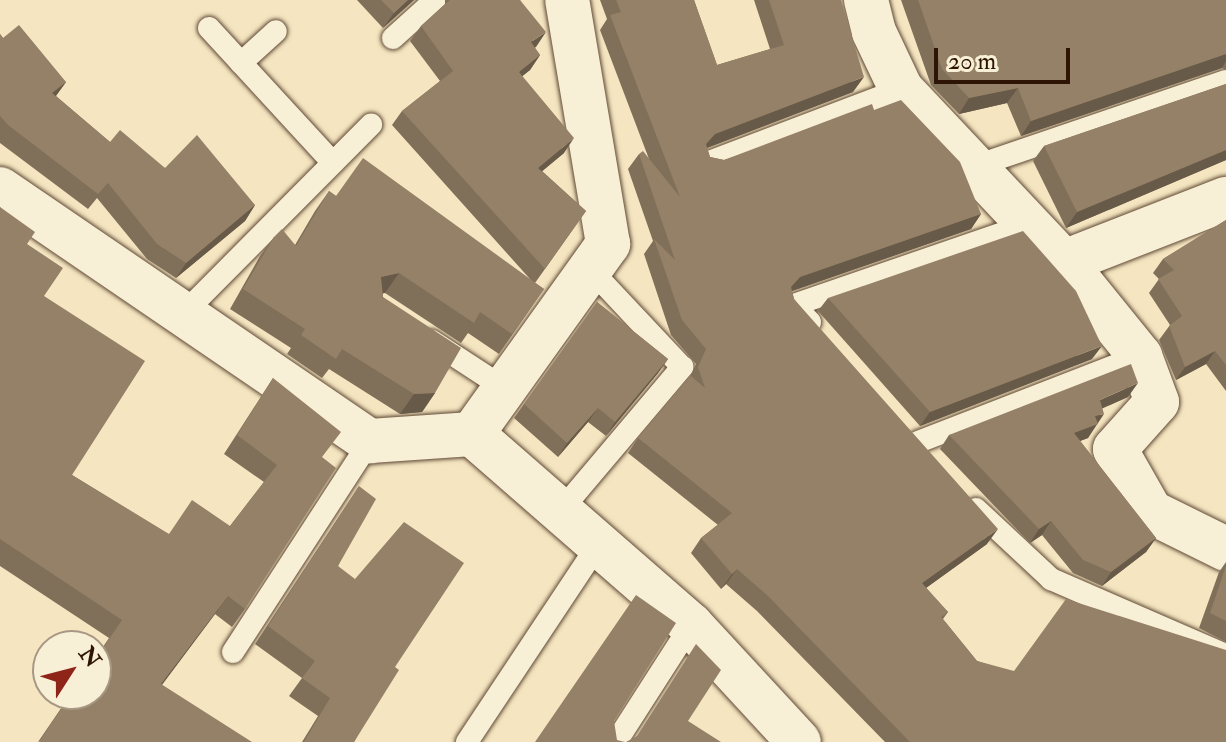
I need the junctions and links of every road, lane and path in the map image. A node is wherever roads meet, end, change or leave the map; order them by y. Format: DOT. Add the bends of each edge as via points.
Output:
graph roads {
  1 [pos="435,0"];
  2 [pos="567,0"];
  3 [pos="866,0"];
  4 [pos="209,28"];
  5 [pos="276,31"];
  6 [pos="393,38"];
  7 [pos="241,63"];
  8 [pos="1226,81"];
  9 [pos="901,89"];
  10 [pos="371,125"];
  11 [pos="709,162"];
  12 [pos="333,163"];
  13 [pos="976,166"];
  14 [pos="0,189"];
  15 [pos="1226,199"];
  16 [pos="1029,224"];
  17 [pos="1064,262"];
  18 [pos="590,269"];
  19 [pos="183,314"];
  20 [pos="416,330"];
  21 [pos="825,339"];
  22 [pos="1140,356"];
  23 [pos="504,388"];
  24 [pos="897,419"];
  25 [pos="472,434"];
  26 [pos="370,441"];
  27 [pos="918,442"];
  28 [pos="937,464"];
  29 [pos="956,486"];
  30 [pos="563,508"];
  31 [pos="600,542"];
  32 [pos="1226,549"];
  33 [pos="691,625"];
  34 [pos="233,652"];
  35 [pos="1226,655"];
  36 [pos="467,742"];
  37 [pos="616,742"];
  38 [pos="799,742"];
  1 -- 6 [label="lane"];
  2 -- 18 [label="street" via="608,244"];
  3 -- 9 [label="street" via="874,32"];
  4 -- 7 [label="lane"];
  5 -- 7 [label="lane"];
  7 -- 12 [label="lane"];
  8 -- 13 [label="lane"];
  9 -- 11 [label="lane"];
  9 -- 13 [label="street"];
  10 -- 12 [label="lane"];
  12 -- 19 [label="lane"];
  13 -- 16 [label="street"];
  14 -- 19 [label="street"];
  15 -- 17 [label="street"];
  16 -- 17 [label="street"];
  16 -- 21 [label="lane" via="794,305"];
  17 -- 22 [label="street"];
  18 -- 23 [label="street"];
  18 -- 30 [label="lane" via="682,367"];
  19 -- 26 [label="street"];
  20 -- 23 [label="lane"];
  22 -- 27 [label="lane"];
  22 -- 32 [label="street" via="1157,402 1115,449 1151,512"];
  23 -- 25 [label="street"];
  24 -- 27 [label="lane"];
  25 -- 26 [label="street"];
  25 -- 30 [label="street"];
  26 -- 34 [label="lane"];
  27 -- 28 [label="lane"];
  29 -- 35 [label="lane" via="993,530 1051,579"];
  30 -- 31 [label="street"];
  31 -- 33 [label="street"];
  31 -- 36 [label="lane"];
  33 -- 37 [label="lane"];
  33 -- 38 [label="street"];
}
